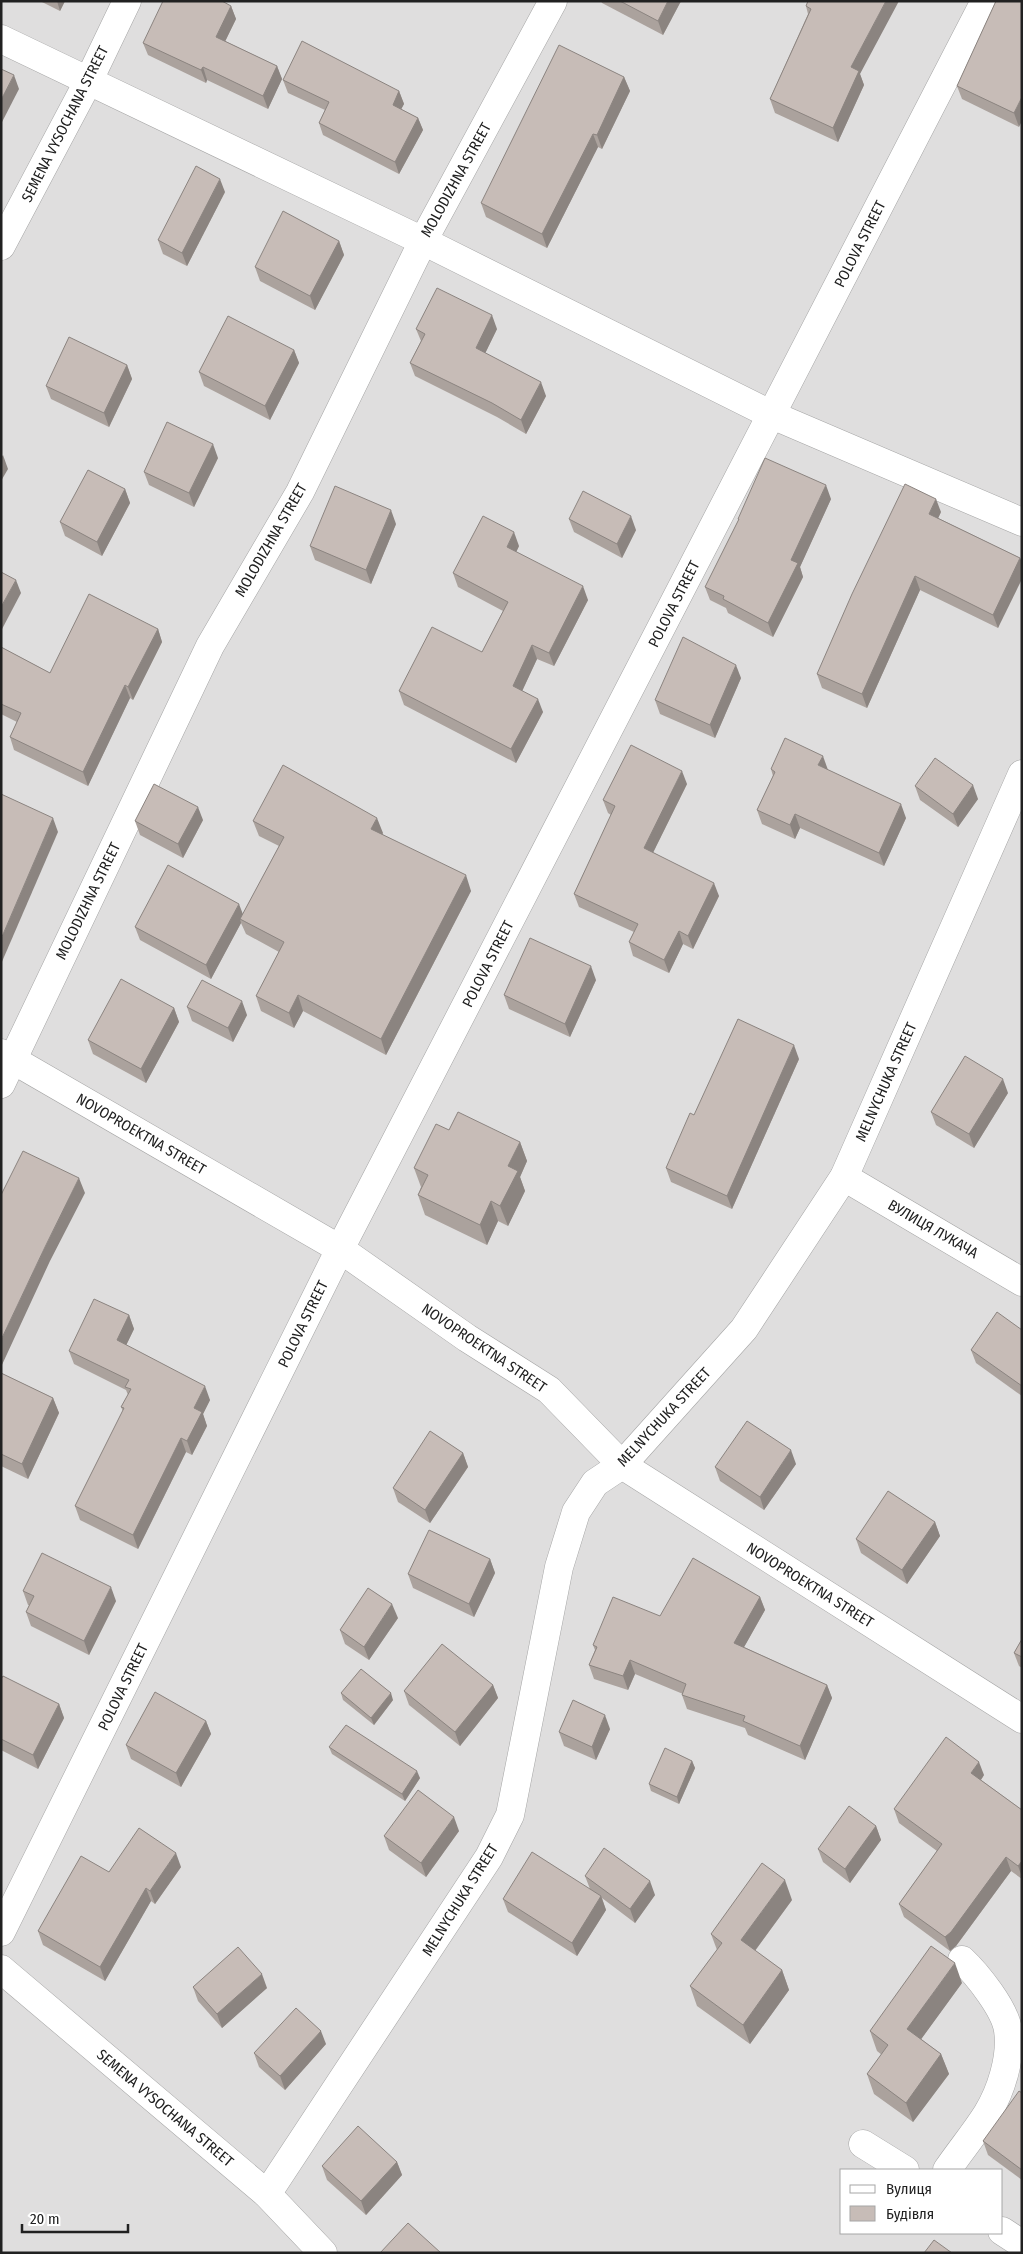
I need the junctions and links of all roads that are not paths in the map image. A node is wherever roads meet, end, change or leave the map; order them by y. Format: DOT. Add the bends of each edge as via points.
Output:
graph roads {
  1 [pos="128,1"];
  2 [pos="553,1"];
  3 [pos="985,1"];
  4 [pos="1,39"];
  5 [pos="89,80"];
  6 [pos="423,241"];
  7 [pos="1,246"];
  8 [pos="772,415"];
  9 [pos="1022,522"];
  10 [pos="1022,774"];
  11 [pos="1013,822"];
  12 [pos="7,1056"];
  13 [pos="1,1084"];
  14 [pos="844,1177"];
  15 [pos="340,1249"];
  16 [pos="1022,1282"];
  17 [pos="622,1465"];
  18 [pos="1022,1719"];
  19 [pos="1,1932"];
  20 [pos="962,1960"];
  21 [pos="1,1969"];
  22 [pos="862,2144"];
  23 [pos="903,2169"];
  24 [pos="948,2169"];
  25 [pos="267,2194"];
  26 [pos="1003,2232"];
  27 [pos="1022,2244"];
  28 [pos="323,2253"];
  1 -- 5 [label="street, SEMENA VYSOCHANA STREET"];
  2 -- 6 [label="street, MOLODIZHNA STREET"];
  3 -- 8 [label="street, POLOVA STREET"];
  4 -- 5 [label="street"];
  5 -- 6 [label="street"];
  5 -- 7 [label="street, SEMENA VYSOCHANA STREET"];
  6 -- 8 [label="street"];
  6 -- 12 [label="street, MOLODIZHNA STREET" via="300,492 210,646"];
  8 -- 9 [label="street"];
  8 -- 15 [label="street, POLOVA STREET"];
  10 -- 11 [label="street, MELNYCHUKA STREET"];
  11 -- 14 [label="street, MELNYCHUKA STREET"];
  12 -- 13 [label="street, MOLODIZHNA STREET"];
  12 -- 15 [label="street, NOVOPROEKTNA STREET"];
  14 -- 16 [label="street, ВУЛИЦЯ ЛУКАЧА"];
  14 -- 17 [label="street, MELNYCHUKA STREET" via="744,1329"];
  15 -- 17 [label="street, NOVOPROEKTNA STREET" via="467,1338 549,1390"];
  15 -- 19 [label="street, POLOVA STREET"];
  17 -- 18 [label="street, NOVOPROEKTNA STREET"];
  17 -- 25 [label="street, MELNYCHUKA STREET" via="595,1483 576,1512 559,1567 510,1815 489,1858"];
  20 -- 24 [label="street" via="999,2008 1008,2029 1008,2056 1001,2086 987,2114"];
  21 -- 25 [label="street, SEMENA VYSOCHANA STREET"];
  22 -- 23 [label="street"];
  25 -- 28 [label="street, SEMENA VYSOCHANA STREET"];
  26 -- 27 [label="street"];
}
